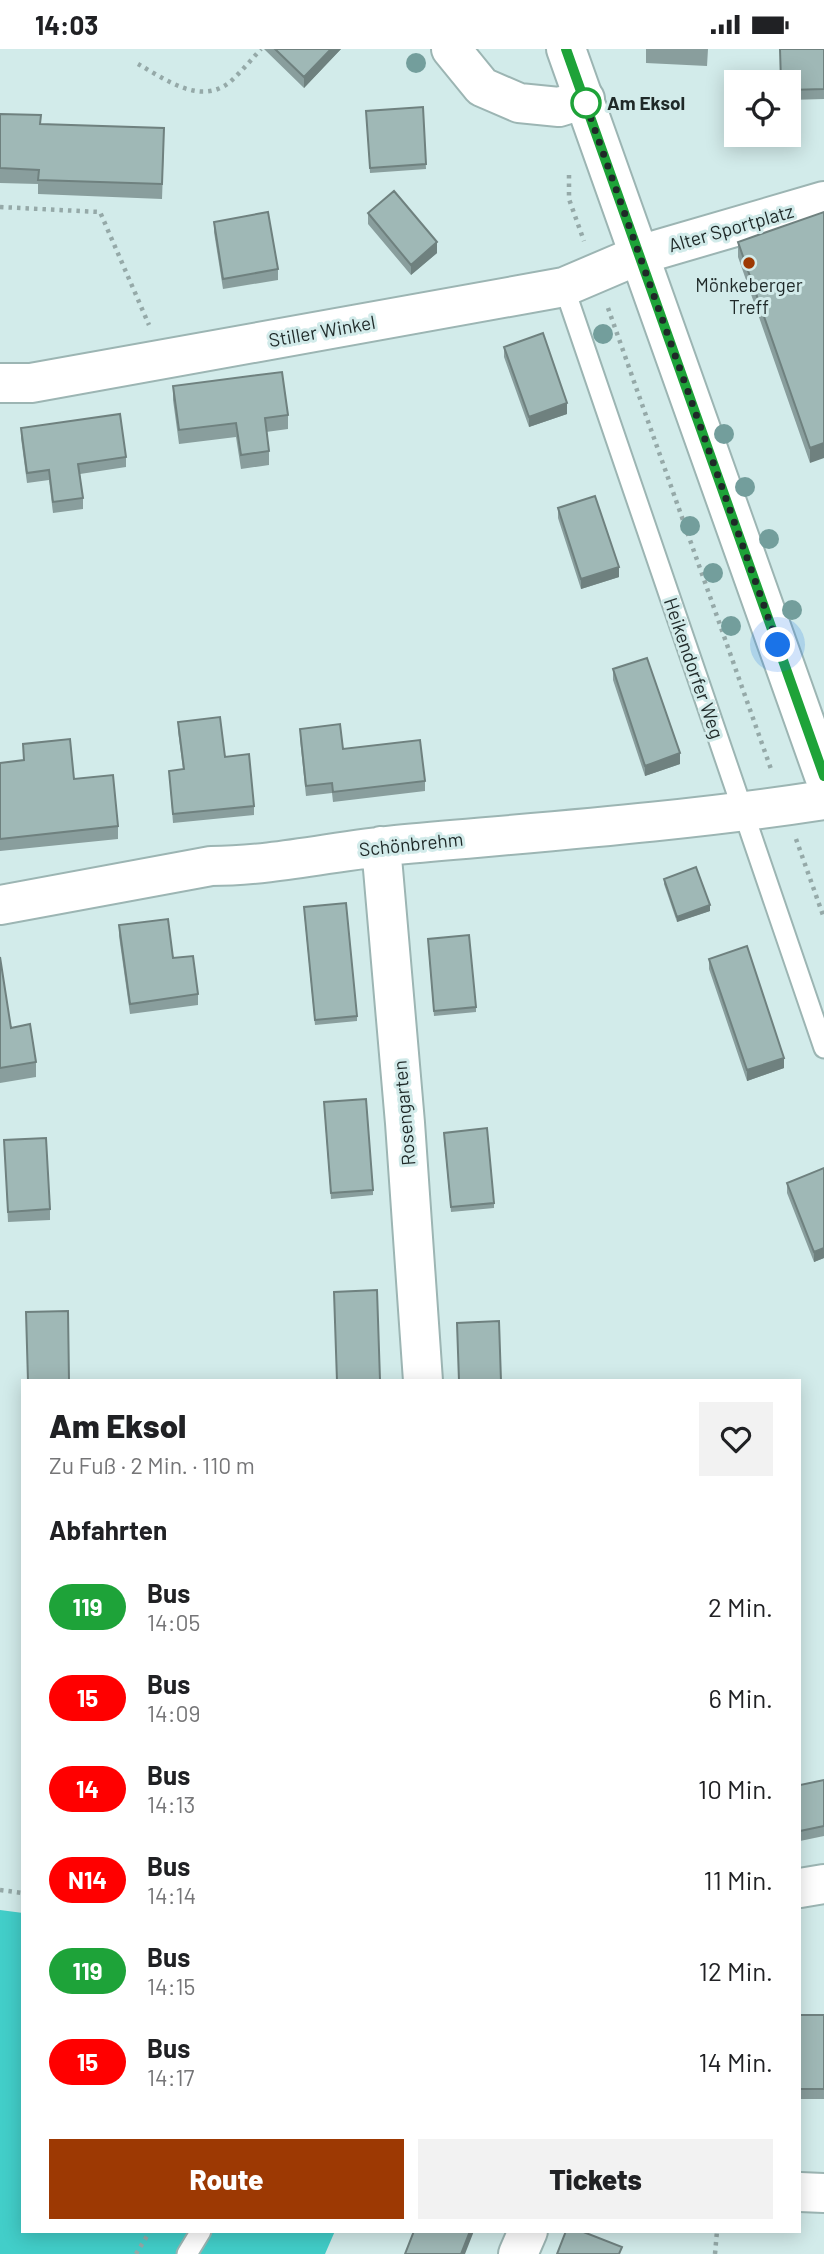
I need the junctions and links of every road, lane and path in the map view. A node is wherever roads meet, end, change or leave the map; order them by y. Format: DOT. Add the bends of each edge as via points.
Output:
graph roads {
  1 [pos="261,49"];
  2 [pos="451,49"];
  3 [pos="566,49"];
  4 [pos="138,64"];
  5 [pos="584,99"];
  6 [pos="569,173"];
  7 [pos="824,201"];
  8 [pos="0,207"];
  9 [pos="639,255"];
  10 [pos="580,281"];
  11 [pos="164,359"];
  12 [pos="0,383"];
  13 [pos="824,776"];
  14 [pos="824,800"];
  15 [pos="785,806"];
  16 [pos="743,813"];
  17 [pos="381,846"];
  18 [pos="0,905"];
  19 [pos="824,918"];
  20 [pos="824,1048"];
  21 [pos="423,1379"];
  22 [pos="824,1884"];
  23 [pos="801,1888"];
  24 [pos="0,1890"];
  25 [pos="21,1893"];
  26 [pos="801,2192"];
  27 [pos="824,2193"];
  28 [pos="149,2233"];
  29 [pos="200,2233"];
  30 [pos="527,2233"];
  31 [pos="717,2233"];
  32 [pos="136,2254"];
  33 [pos="187,2254"];
  34 [pos="518,2254"];
  35 [pos="715,2254"];
  1 -- 4 [label="path" via="229,83 212,91 183,90"];
  2 -- 5 [label="street" via="482,87 519,103 559,107"];
  3 -- 5 [label="street"];
  5 -- 9 [label="street"];
  6 -- 10 [label="path"];
  7 -- 9 [label="street, Alter Sportplatz"];
  8 -- 11 [label="path" via="100,212"];
  9 -- 10 [label="street, Stiller Winkel"];
  9 -- 13 [label="street"];
  10 -- 11 [label="street, Stiller Winkel"];
  10 -- 15 [label="path" via="641,397"];
  10 -- 16 [label="lane, Heikendorfer Weg"];
  11 -- 12 [label="street, Stiller Winkel" via="31,383"];
  14 -- 15 [label="street, Schönbrehm"];
  15 -- 16 [label="street, Schönbrehm"];
  15 -- 19 [label="path"];
  16 -- 17 [label="street, Schönbrehm"];
  16 -- 20 [label="lane, Heikendorfer Weg"];
  17 -- 18 [label="street, Schönbrehm" via="211,866"];
  17 -- 21 [label="street, Rosengarten"];
  22 -- 23 [label="street"];
  24 -- 25 [label="path"];
  26 -- 27 [label="street"];
  28 -- 32 [label="path"];
  29 -- 33 [label="lane"];
  30 -- 34 [label="street"];
  31 -- 35 [label="path"];
}
